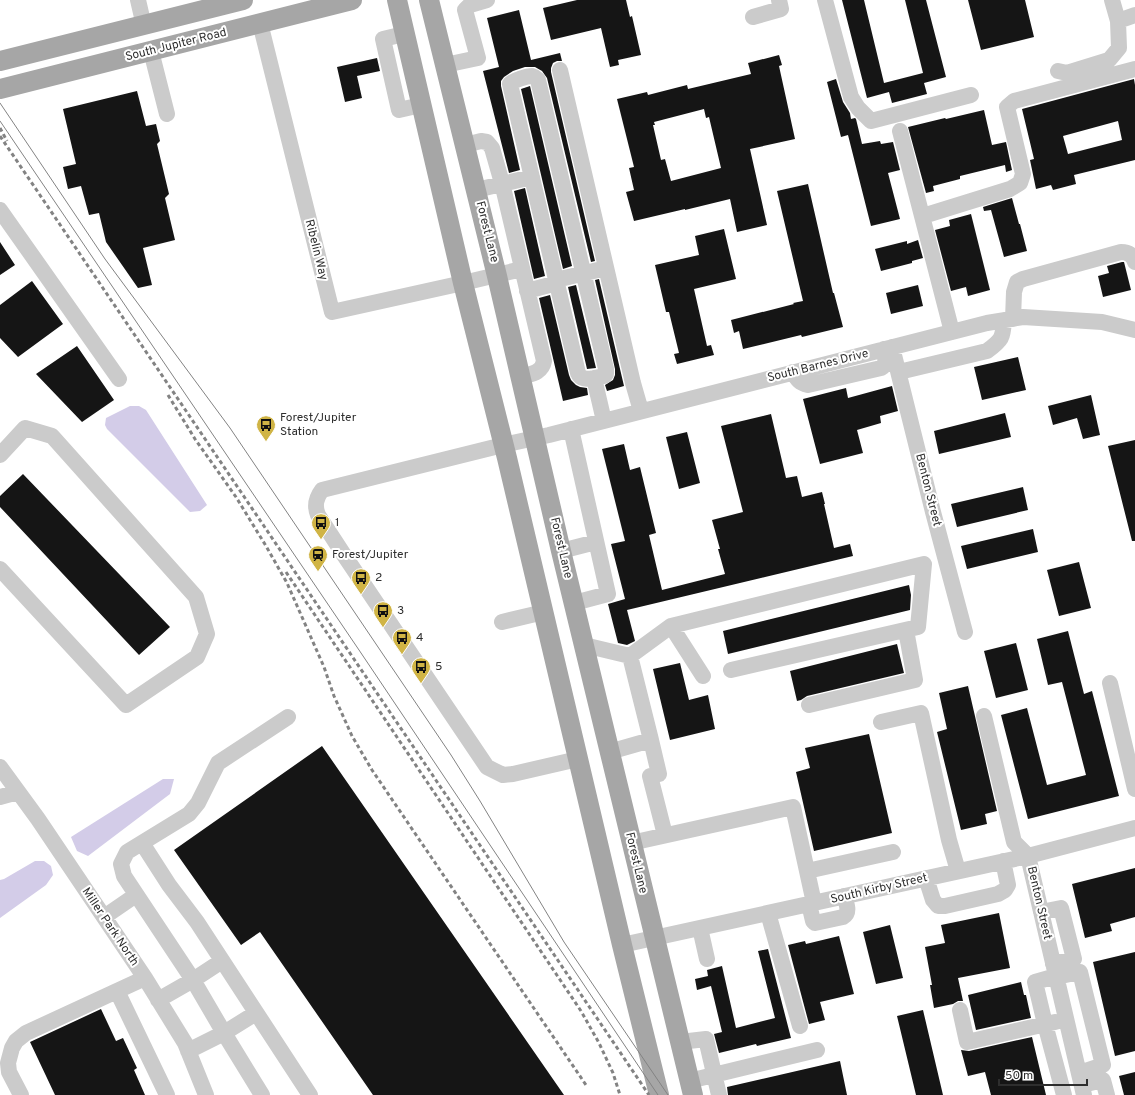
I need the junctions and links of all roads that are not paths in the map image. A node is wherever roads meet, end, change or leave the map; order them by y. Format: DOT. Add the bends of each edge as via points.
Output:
graph roads {
  1 [pos="138,0"];
  2 [pos="242,0"];
  3 [pos="352,0"];
  4 [pos="397,0"];
  5 [pos="429,0"];
  6 [pos="487,0"];
  7 [pos="779,0"];
  8 [pos="825,0"];
  9 [pos="1112,0"];
  10 [pos="1135,15"];
  11 [pos="753,17"];
  12 [pos="1118,21"];
  13 [pos="260,24"];
  14 [pos="144,26"];
  15 [pos="151,51"];
  16 [pos="1,59"];
  17 [pos="445,65"];
  18 [pos="1135,69"];
  19 [pos="560,70"];
  20 [pos="1058,71"];
  21 [pos="0,89"];
  22 [pos="970,95"];
  23 [pos="167,114"];
  24 [pos="900,131"];
  25 [pos="465,146"];
  26 [pos="532,177"];
  27 [pos="502,183"];
  28 [pos="476,190"];
  29 [pos="0,210"];
  30 [pos="923,216"];
  31 [pos="1135,262"];
  32 [pos="606,268"];
  33 [pos="522,269"];
  34 [pos="584,274"];
  35 [pos="497,276"];
  36 [pos="556,282"];
  37 [pos="463,283"];
  38 [pos="527,291"];
  39 [pos="1009,319"];
  40 [pos="1135,330"];
  41 [pos="952,332"];
  42 [pos="888,348"];
  43 [pos="899,372"];
  44 [pos="521,377"];
  45 [pos="594,378"];
  46 [pos="119,380"];
  47 [pos="642,411"];
  48 [pos="604,421"];
  49 [pos="570,429"];
  50 [pos="536,438"];
  51 [pos="503,445"];
  52 [pos="0,455"];
  53 [pos="596,542"];
  54 [pos="561,551"];
  55 [pos="0,569"];
  56 [pos="574,603"];
  57 [pos="544,612"];
  58 [pos="502,622"];
  59 [pos="671,626"];
  60 [pos="906,630"];
  61 [pos="966,632"];
  62 [pos="584,644"];
  63 [pos="630,656"];
  64 [pos="731,670"];
  65 [pos="703,676"];
  66 [pos="1110,683"];
  67 [pos="809,705"];
  68 [pos="984,716"];
  69 [pos="288,717"];
  70 [pos="881,722"];
  71 [pos="651,740"];
  72 [pos="609,752"];
  73 [pos="578,759"];
  74 [pos="0,767"];
  75 [pos="1135,789"];
  76 [pos="18,792"];
  77 [pos="0,797"];
  78 [pos="1135,828"];
  79 [pos="665,835"];
  80 [pos="142,843"];
  81 [pos="631,843"];
  82 [pos="893,852"];
  83 [pos="1028,856"];
  84 [pos="1003,861"];
  85 [pos="807,871"];
  86 [pos="958,871"];
  87 [pos="926,878"];
  88 [pos="136,895"];
  89 [pos="811,904"];
  90 [pos="768,913"];
  91 [pos="104,917"];
  92 [pos="700,928"];
  93 [pos="654,937"];
  94 [pos="622,945"];
  95 [pos="707,959"];
  96 [pos="222,961"];
  97 [pos="1055,972"];
  98 [pos="144,978"];
  99 [pos="193,980"];
  100 [pos="117,991"];
  101 [pos="158,1000"];
  102 [pos="960,1010"];
  103 [pos="256,1013"];
  104 [pos="1090,1015"];
  105 [pos="1067,1020"];
  106 [pos="1044,1024"];
  107 [pos="800,1026"];
  108 [pos="224,1033"];
  109 [pos="680,1042"];
  110 [pos="817,1050"];
  111 [pos="188,1051"];
  112 [pos="715,1075"];
  113 [pos="1104,1080"];
  114 [pos="1082,1084"];
  115 [pos="691,1088"];
  116 [pos="21,1095"];
  117 [pos="167,1095"];
  118 [pos="206,1095"];
  119 [pos="262,1095"];
  120 [pos="310,1095"];
  121 [pos="659,1095"];
  122 [pos="719,1095"];
  123 [pos="1064,1095"];
  1 -- 14 [label="street"];
  2 -- 14 [label="main road"];
  3 -- 13 [label="main road, South Jupiter Road"];
  4 -- 37 [label="main road"];
  5 -- 17 [label="main road, Forest Lane"];
  6 -- 17 [label="street" via="470,5 465,10 478,58"];
  7 -- 11 [label="street" via="781,9"];
  8 -- 22 [label="street" via="851,97 871,121"];
  9 -- 12 [label="street"];
  10 -- 12 [label="street"];
  12 -- 20 [label="street" via="1119,48 1109,60 1067,73"];
  13 -- 15 [label="main road, South Jupiter Road"];
  13 -- 37 [label="street, Ribelin Way" via="332,312"];
  14 -- 15 [label="main road"];
  14 -- 16 [label="main road"];
  15 -- 21 [label="main road, South Jupiter Road"];
  15 -- 23 [label="street"];
  17 -- 25 [label="main road, Forest Lane"];
  18 -- 30 [label="street" via="1014,101 1007,107 1023,174 1020,183 1010,189"];
  19 -- 32 [label="street"];
  24 -- 30 [label="street"];
  25 -- 27 [label="street" via="481,141 487,142 492,148"];
  25 -- 28 [label="main road, Forest Lane"];
  26 -- 27 [label="street"];
  26 -- 34 [label="street" via="510,84 533,76 539,83"];
  26 -- 36 [label="street"];
  27 -- 28 [label="street"];
  27 -- 33 [label="street"];
  28 -- 35 [label="main road, Forest Lane"];
  29 -- 46 [label="street"];
  30 -- 41 [label="street"];
  31 -- 39 [label="street" via="1127,252 1120,252 1023,279 1017,282"];
  32 -- 34 [label="street"];
  32 -- 47 [label="street"];
  33 -- 35 [label="street, Ribelin Way"];
  33 -- 38 [label="street"];
  34 -- 36 [label="street"];
  34 -- 45 [label="street" via="606,369 604,376"];
  35 -- 37 [label="street, Ribelin Way"];
  35 -- 44 [label="main road, Forest Lane"];
  36 -- 38 [label="street"];
  36 -- 45 [label="street" via="578,373 583,378"];
  37 -- 51 [label="main road"];
  38 -- 44 [label="street" via="544,361 538,372"];
  39 -- 40 [label="street, South Barnes Drive" via="1023,317 1102,322"];
  39 -- 41 [label="street, South Barnes Drive"];
  39 -- 43 [label="street" via="997,344 987,351"];
  41 -- 42 [label="street, South Barnes Drive"];
  42 -- 43 [label="street, Benton Street"];
  42 -- 47 [label="street, South Barnes Drive"];
  43 -- 61 [label="street, Benton Street" via="933,512"];
  44 -- 50 [label="main road, Forest Lane"];
  45 -- 48 [label="street"];
  47 -- 48 [label="street, South Barnes Drive"];
  48 -- 49 [label="street, South Barnes Drive"];
  49 -- 50 [label="street, South Barnes Drive"];
  49 -- 53 [label="street"];
  50 -- 51 [label="street, South Barnes Drive"];
  50 -- 54 [label="main road, Forest Lane"];
  51 -- 57 [label="main road"];
  51 -- 73 [label="street, South Barnes Drive" via="322,490 318,495 316,509 348,562 487,767 503,775"];
  52 -- 55 [label="street" via="25,428 52,436 196,597 207,634 197,657 126,705"];
  53 -- 54 [label="street"];
  53 -- 56 [label="street" via="608,594"];
  54 -- 56 [label="main road, Forest Lane"];
  56 -- 57 [label="main road"];
  56 -- 62 [label="main road, Forest Lane"];
  57 -- 58 [label="street"];
  57 -- 73 [label="main road"];
  59 -- 60 [label="street" via="924,564 918,627"];
  59 -- 63 [label="street"];
  59 -- 65 [label="street"];
  60 -- 64 [label="street"];
  60 -- 67 [label="street" via="914,680"];
  62 -- 63 [label="street"];
  62 -- 72 [label="main road, Forest Lane"];
  63 -- 71 [label="street"];
  66 -- 75 [label="street"];
  68 -- 83 [label="street, Benton Street" via="1014,842"];
  69 -- 80 [label="street" via="218,763 198,803 189,814"];
  70 -- 86 [label="street" via="921,713"];
  71 -- 72 [label="street"];
  71 -- 79 [label="street" via="659,774 650,776"];
  72 -- 73 [label="main road"];
  72 -- 81 [label="main road, Forest Lane"];
  73 -- 94 [label="main road"];
  74 -- 76 [label="street, Miller Park North"];
  76 -- 77 [label="street"];
  76 -- 91 [label="street, Miller Park North"];
  78 -- 83 [label="street, South Kirby Street"];
  79 -- 81 [label="street"];
  79 -- 85 [label="street" via="793,807"];
  80 -- 88 [label="street" via="127,852 121,864 124,876"];
  80 -- 96 [label="street"];
  81 -- 93 [label="main road, Forest Lane"];
  82 -- 85 [label="street"];
  83 -- 84 [label="street, South Kirby Street"];
  83 -- 97 [label="street, Benton Street"];
  84 -- 86 [label="street, South Kirby Street"];
  84 -- 87 [label="street" via="1008,885 1005,890 960,903 938,906 932,900"];
  85 -- 89 [label="street"];
  86 -- 87 [label="street, South Kirby Street"];
  87 -- 89 [label="street, South Kirby Street"];
  88 -- 91 [label="street"];
  88 -- 99 [label="street"];
  89 -- 90 [label="street, South Kirby Street"];
  90 -- 92 [label="street, South Kirby Street"];
  90 -- 107 [label="street"];
  91 -- 98 [label="street, Miller Park North"];
  92 -- 93 [label="street, South Kirby Street"];
  92 -- 95 [label="street"];
  93 -- 94 [label="street, South Kirby Street"];
  93 -- 109 [label="main road, Forest Lane"];
  94 -- 121 [label="main road"];
  96 -- 99 [label="street"];
  96 -- 103 [label="street"];
  97 -- 104 [label="street" via="1080,972"];
  97 -- 105 [label="street, Benton Street"];
  97 -- 106 [label="street" via="1036,982"];
  98 -- 100 [label="street"];
  98 -- 101 [label="street, Miller Park North"];
  99 -- 101 [label="street"];
  99 -- 108 [label="street"];
  100 -- 116 [label="street" via="16,1041 8,1062 9,1072"];
  100 -- 117 [label="street"];
  101 -- 111 [label="street, Miller Park North"];
  102 -- 106 [label="street" via="967,1042"];
  103 -- 108 [label="street"];
  103 -- 120 [label="street"];
  104 -- 105 [label="street"];
  104 -- 113 [label="street" via="1103,1065"];
  105 -- 106 [label="street"];
  105 -- 114 [label="street, Benton Street"];
  106 -- 123 [label="street"];
  108 -- 111 [label="street"];
  108 -- 119 [label="street"];
  109 -- 112 [label="street" via="706,1039"];
  109 -- 115 [label="main road, Forest Lane"];
  110 -- 112 [label="street"];
  111 -- 118 [label="street, Miller Park North"];
  112 -- 115 [label="street"];
  112 -- 122 [label="street"];
  113 -- 114 [label="street"];
}
